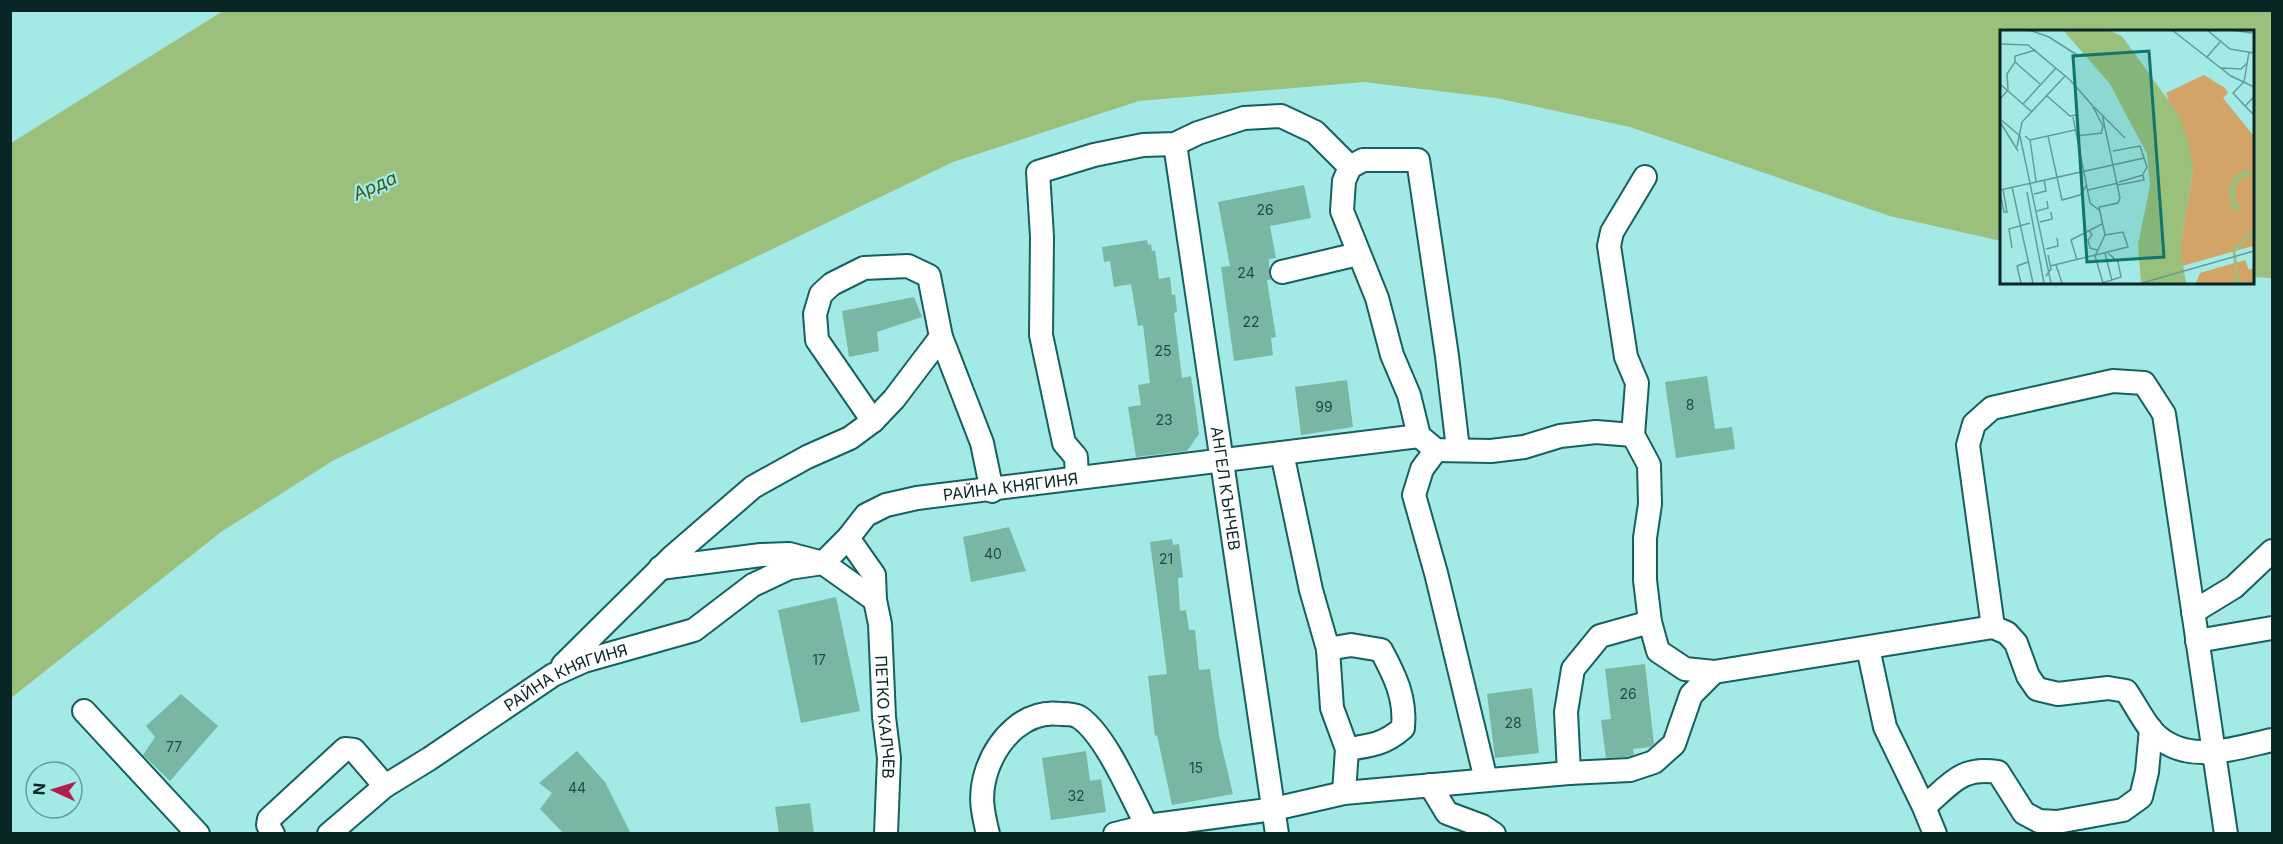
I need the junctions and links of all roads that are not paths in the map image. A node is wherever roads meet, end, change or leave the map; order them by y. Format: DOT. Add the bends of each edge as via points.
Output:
graph roads {
  1 [pos="1175,144"];
  2 [pos="1350,167"];
  3 [pos="1645,177"];
  4 [pos="1358,254"];
  5 [pos="1282,272"];
  6 [pos="941,337"];
  7 [pos="873,421"];
  8 [pos="1632,435"];
  9 [pos="1438,445"];
  10 [pos="1282,453"];
  11 [pos="1222,461"];
  12 [pos="1077,478"];
  13 [pos="992,491"];
  14 [pos="848,538"];
  15 [pos="2272,551"];
  16 [pos="823,563"];
  17 [pos="660,568"];
  18 [pos="874,600"];
  19 [pos="2193,612"];
  20 [pos="1650,622"];
  21 [pos="1993,627"];
  22 [pos="2272,628"];
  23 [pos="2197,640"];
  24 [pos="1868,648"];
  25 [pos="1328,649"];
  26 [pos="1714,672"];
  27 [pos="553,675"];
  28 [pos="84,711"];
  29 [pos="2151,729"];
  30 [pos="2272,740"];
  31 [pos="1347,749"];
  32 [pos="2214,753"];
  33 [pos="1569,773"];
  34 [pos="1486,780"];
  35 [pos="1430,785"];
  36 [pos="385,786"];
  37 [pos="1344,793"];
  38 [pos="1924,807"];
  39 [pos="1274,809"];
  40 [pos="1147,826"];
  41 [pos="198,834"];
  42 [pos="273,834"];
  43 [pos="329,834"];
  44 [pos="886,834"];
  45 [pos="988,834"];
  46 [pos="1115,834"];
  47 [pos="1277,834"];
  48 [pos="1494,834"];
  49 [pos="1935,834"];
  50 [pos="2226,834"];
  1 -- 2 [label="street" via="1244,118 1281,116 1315,132"];
  1 -- 11 [label="street, АНГЕЛ КЪНЧЕВ"];
  1 -- 12 [label="street" via="1143,145 1094,155 1038,172 1041,335 1064,443 1076,457"];
  2 -- 4 [label="street" via="1344,181 1342,211"];
  2 -- 9 [label="street" via="1363,160 1418,160 1447,356"];
  3 -- 8 [label="street" via="1612,232 1609,246 1626,357 1637,384"];
  4 -- 5 [label="street"];
  4 -- 9 [label="street" via="1377,298 1392,355 1409,395"];
  6 -- 7 [label="street"];
  6 -- 7 [label="street" via="929,276 908,266 864,268 820,294 815,314 817,340"];
  6 -- 13 [label="street" via="981,443"];
  7 -- 17 [label="street" via="850,438 753,486"];
  8 -- 9 [label="street, РАЙНА КНЯГИНЯ" via="1596,432 1560,436 1524,447 1491,451"];
  8 -- 20 [label="street" via="1649,465 1644,580"];
  9 -- 10 [label="street, РАЙНА КНЯГИНЯ"];
  9 -- 34 [label="street" via="1422,470 1414,495"];
  10 -- 11 [label="street, РАЙНА КНЯГИНЯ"];
  10 -- 25 [label="street" via="1311,590"];
  11 -- 12 [label="street, РАЙНА КНЯГИНЯ"];
  11 -- 39 [label="street, АНГЕЛ КЪНЧЕВ"];
  12 -- 13 [label="street, РАЙНА КНЯГИНЯ"];
  13 -- 14 [label="street, РАЙНА КНЯГИНЯ" via="886,505 866,515"];
  14 -- 16 [label="street, РАЙНА КНЯГИНЯ"];
  14 -- 18 [label="street, ПЕТКО КАЛЧЕВ" via="874,575"];
  15 -- 19 [label="street" via="2234,587"];
  16 -- 17 [label="street" via="789,554"];
  16 -- 18 [label="street"];
  16 -- 27 [label="street, РАЙНА КНЯГИНЯ" via="789,568 753,585 694,630 584,661"];
  17 -- 27 [label="street"];
  18 -- 44 [label="street, ПЕТКО КАЛЧЕВ" via="880,624 889,758"];
  19 -- 21 [label="street" via="2164,414 2144,383 2113,381 1992,408 1974,424 1968,445"];
  19 -- 23 [label="street"];
  20 -- 26 [label="street" via="1658,651 1685,669"];
  20 -- 33 [label="street" via="1600,636 1573,669 1566,712"];
  21 -- 24 [label="street"];
  21 -- 29 [label="street" via="2007,633 2016,643 2037,689 2058,693 2108,688 2126,692"];
  22 -- 23 [label="street"];
  23 -- 32 [label="street"];
  24 -- 26 [label="street"];
  24 -- 38 [label="street" via="1885,727"];
  25 -- 31 [label="street" via="1332,708"];
  25 -- 31 [label="street" via="1351,645 1381,650 1401,692 1403,728 1391,738 1370,746"];
  26 -- 33 [label="street" via="1691,695 1674,744 1654,762 1630,770"];
  27 -- 36 [label="street, РАЙНА КНЯГИНЯ"];
  28 -- 41 [label="street"];
  29 -- 32 [label="street" via="2164,742 2183,751"];
  29 -- 38 [label="street" via="2140,797 2123,810 2057,822 2039,820 2024,813 1998,772 1982,770 1964,773"];
  30 -- 32 [label="street"];
  31 -- 37 [label="street"];
  32 -- 50 [label="street"];
  33 -- 34 [label="street"];
  34 -- 35 [label="street"];
  35 -- 37 [label="street"];
  35 -- 48 [label="street" via="1447,813"];
  36 -- 42 [label="street" via="354,750 345,749 269,819"];
  36 -- 43 [label="street, РАЙНА КНЯГИНЯ"];
  37 -- 39 [label="street"];
  38 -- 49 [label="street"];
  39 -- 40 [label="street"];
  39 -- 47 [label="street, АНГЕЛ КЪНЧЕВ"];
  40 -- 45 [label="street" via="1098,734 1077,716 1049,712 1031,716 1005,736 987,770 981,806"];
  40 -- 46 [label="street"];
}
